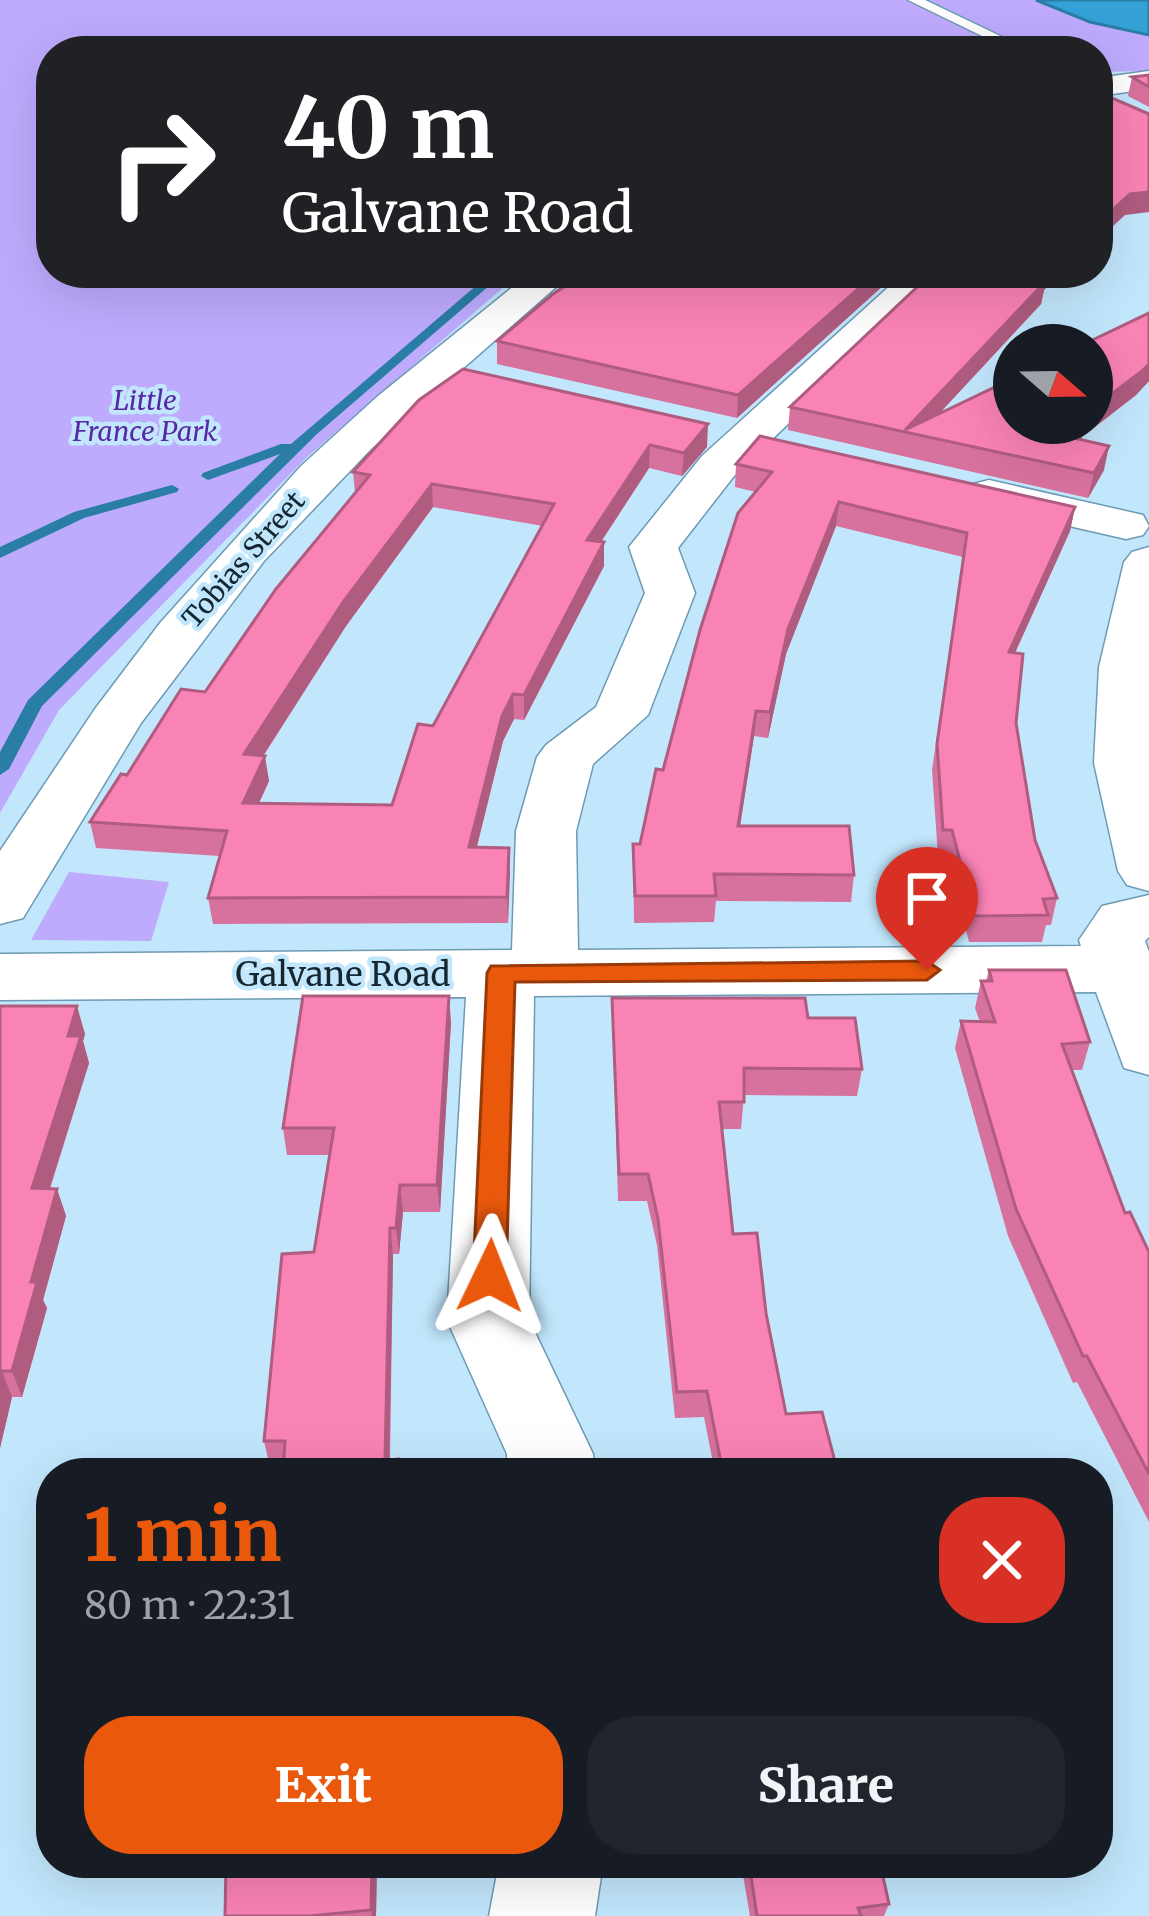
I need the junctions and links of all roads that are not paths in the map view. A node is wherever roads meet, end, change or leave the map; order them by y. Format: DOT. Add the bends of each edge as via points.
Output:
graph roads {
  1 [pos="914,0"];
  2 [pos="990,36"];
  3 [pos="1149,80"];
  4 [pos="1113,85"];
  5 [pos="1113,104"];
  6 [pos="1132,114"];
  7 [pos="535,288"];
  8 [pos="910,288"];
  9 [pos="438,368"];
  10 [pos="493,380"];
  11 [pos="1149,480"];
  12 [pos="945,484"];
  13 [pos="1141,550"];
  14 [pos="1149,871"];
  15 [pos="0,904"];
  16 [pos="1133,943"];
  17 [pos="523,973"];
  18 [pos="0,977"];
  19 [pos="1149,1050"];
  20 [pos="550,1458"];
  21 [pos="548,1878"];
  22 [pos="542,1916"];
  1 -- 2 [label="lane"];
  3 -- 4 [label="street"];
  5 -- 6 [label="street"];
  7 -- 9 [label="street, Tobias Street"];
  8 -- 17 [label="street" via="718,466 653,547 670,592 620,716 566,757"];
  9 -- 10 [label="street"];
  9 -- 15 [label="street, Tobias Street" via="249,548 143,680"];
  11 -- 13 [label="street"];
  12 -- 13 [label="street"];
  13 -- 14 [label="street" via="1123,763"];
  16 -- 17 [label="street, Galvane Road"];
  16 -- 19 [label="street"];
  17 -- 18 [label="street, Galvane Road"];
  17 -- 20 [label="street" via="488,1320"];
  21 -- 22 [label="street"];
}
